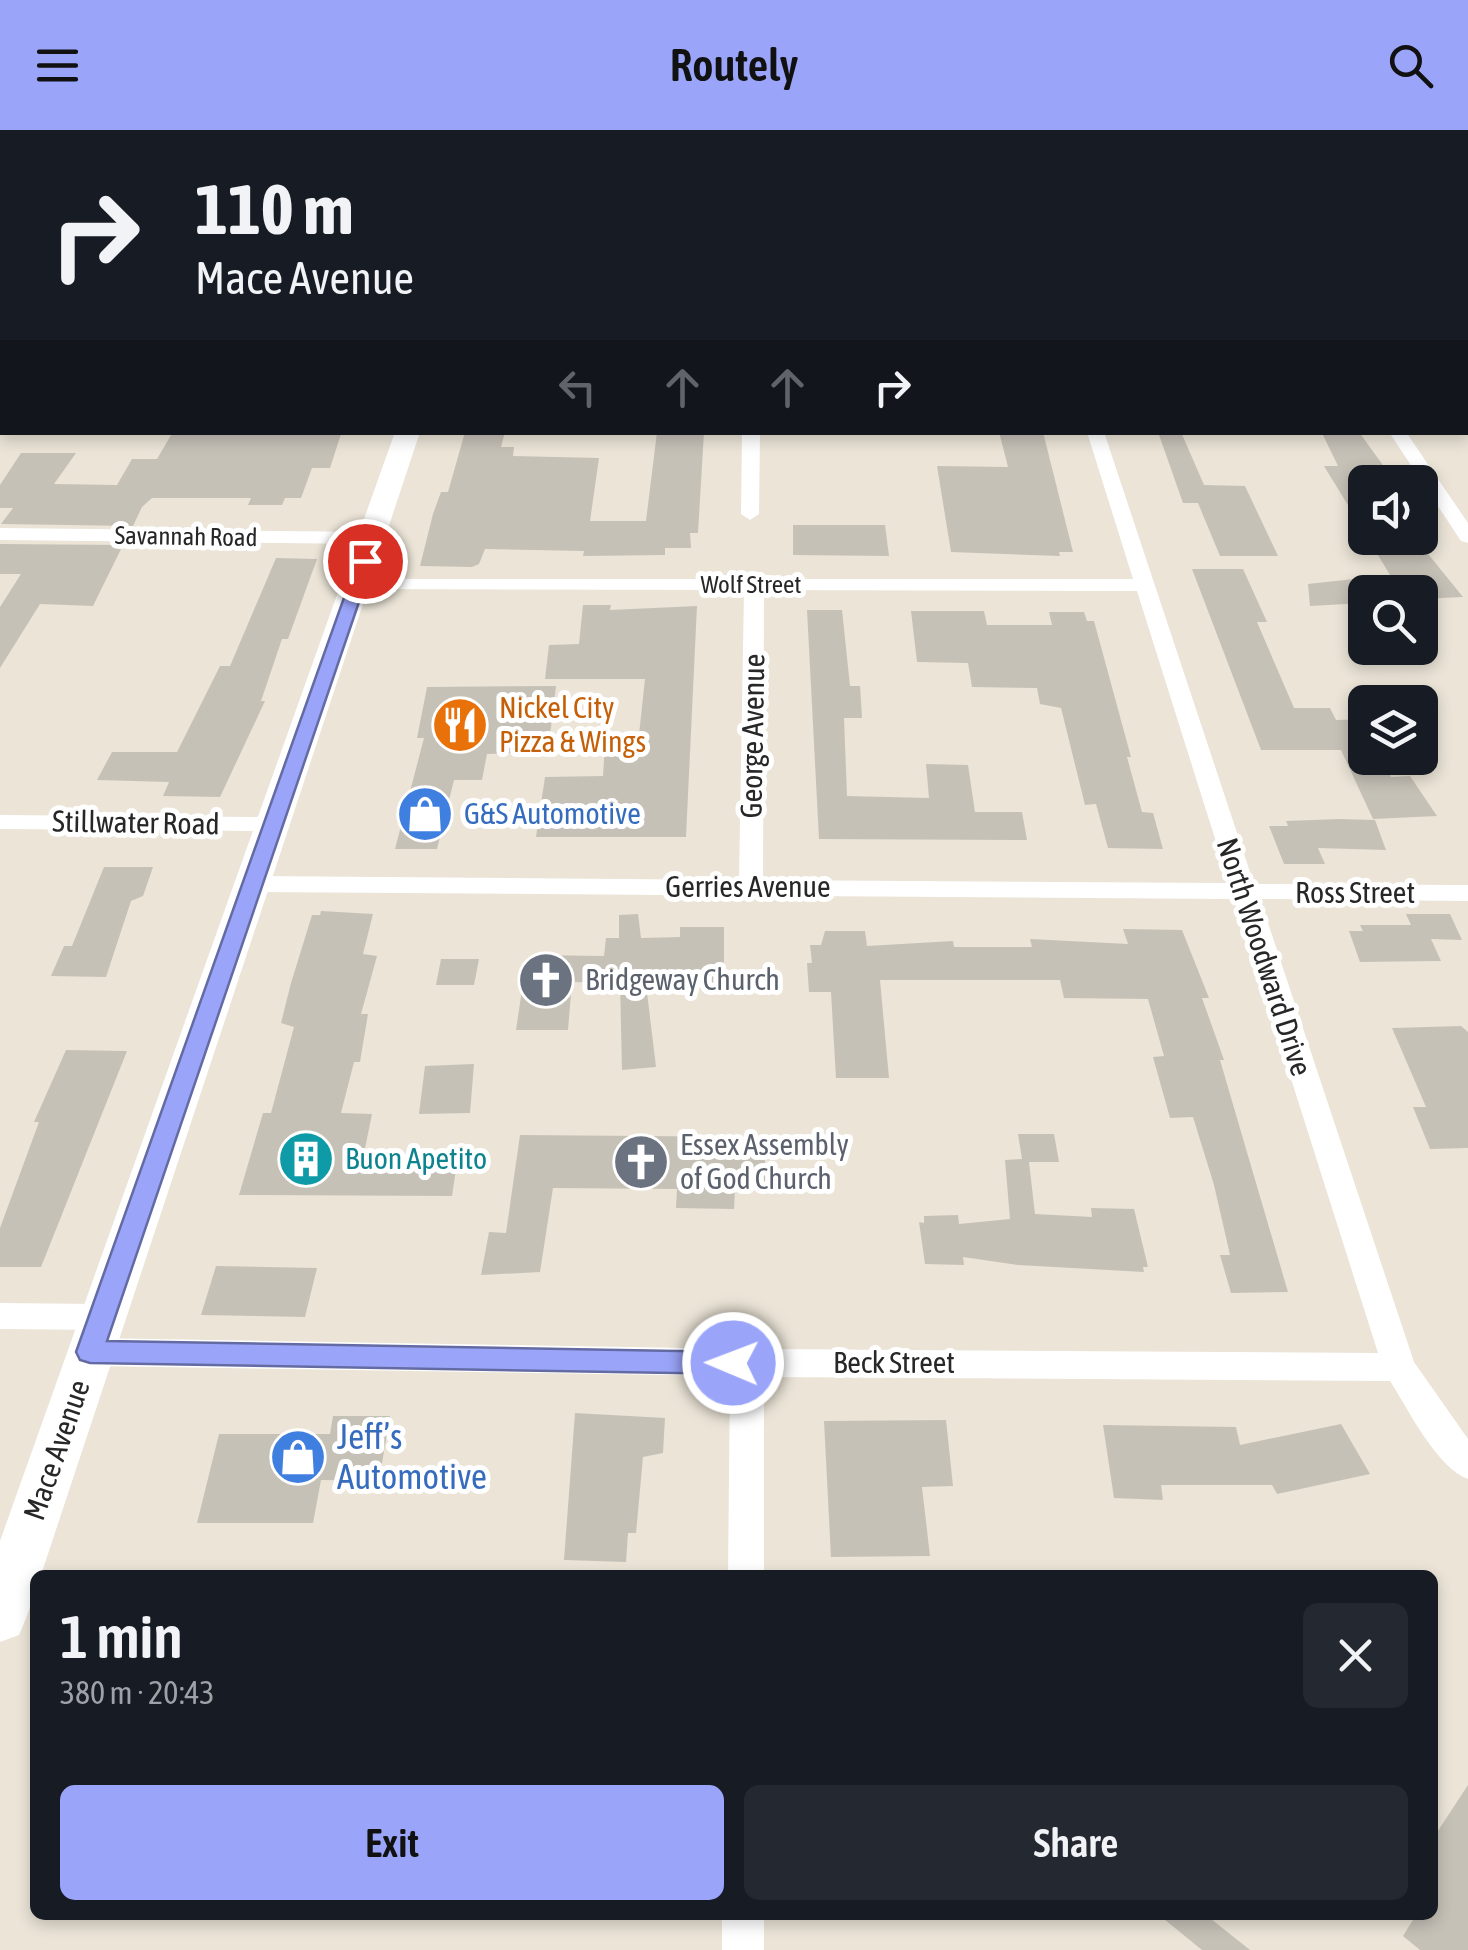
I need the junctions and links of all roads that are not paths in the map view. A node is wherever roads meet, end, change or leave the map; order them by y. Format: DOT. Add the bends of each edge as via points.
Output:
graph roads {
  1 [pos="407,435"];
  2 [pos="751,435"];
  3 [pos="1096,435"];
  4 [pos="1399,435"];
  5 [pos="750,514"];
  6 [pos="0,534"];
  7 [pos="372,538"];
  8 [pos="1468,538"];
  9 [pos="358,583"];
  10 [pos="754,584"];
  11 [pos="1144,585"];
  12 [pos="0,822"];
  13 [pos="272,824"];
  14 [pos="253,884"];
  15 [pos="751,887"];
  16 [pos="1242,892"];
  17 [pos="1468,893"];
  18 [pos="0,1316"];
  19 [pos="96,1335"];
  20 [pos="747,1363"];
  21 [pos="1399,1367"];
  22 [pos="1468,1464"];
  23 [pos="746,1570"];
  24 [pos="0,1617"];
  25 [pos="743,1920"];
  26 [pos="743,1950"];
  1 -- 7 [label="main road, Mace Avenue"];
  2 -- 5 [label="street"];
  3 -- 11 [label="street, North Woodward Drive"];
  4 -- 8 [label="street"];
  6 -- 7 [label="street, Savannah Road"];
  7 -- 9 [label="main road, Mace Avenue"];
  9 -- 10 [label="street, Wolf Street"];
  9 -- 13 [label="main road, Mace Avenue"];
  10 -- 11 [label="street, Wolf Street"];
  10 -- 15 [label="street, George Avenue"];
  11 -- 16 [label="street, North Woodward Drive"];
  12 -- 13 [label="street, Stillwater Road"];
  13 -- 14 [label="main road, Mace Avenue"];
  14 -- 15 [label="street, Gerries Avenue"];
  14 -- 19 [label="main road, Mace Avenue"];
  15 -- 16 [label="street, Gerries Avenue"];
  16 -- 17 [label="street, Ross Street"];
  16 -- 21 [label="street, North Woodward Drive"];
  18 -- 19 [label="street, Beck Street"];
  19 -- 20 [label="street, Beck Street"];
  19 -- 24 [label="main road, Mace Avenue"];
  20 -- 21 [label="street, Beck Street"];
  20 -- 23 [label="street"];
  21 -- 22 [label="street, North Woodward Drive"];
  25 -- 26 [label="street"];
}
